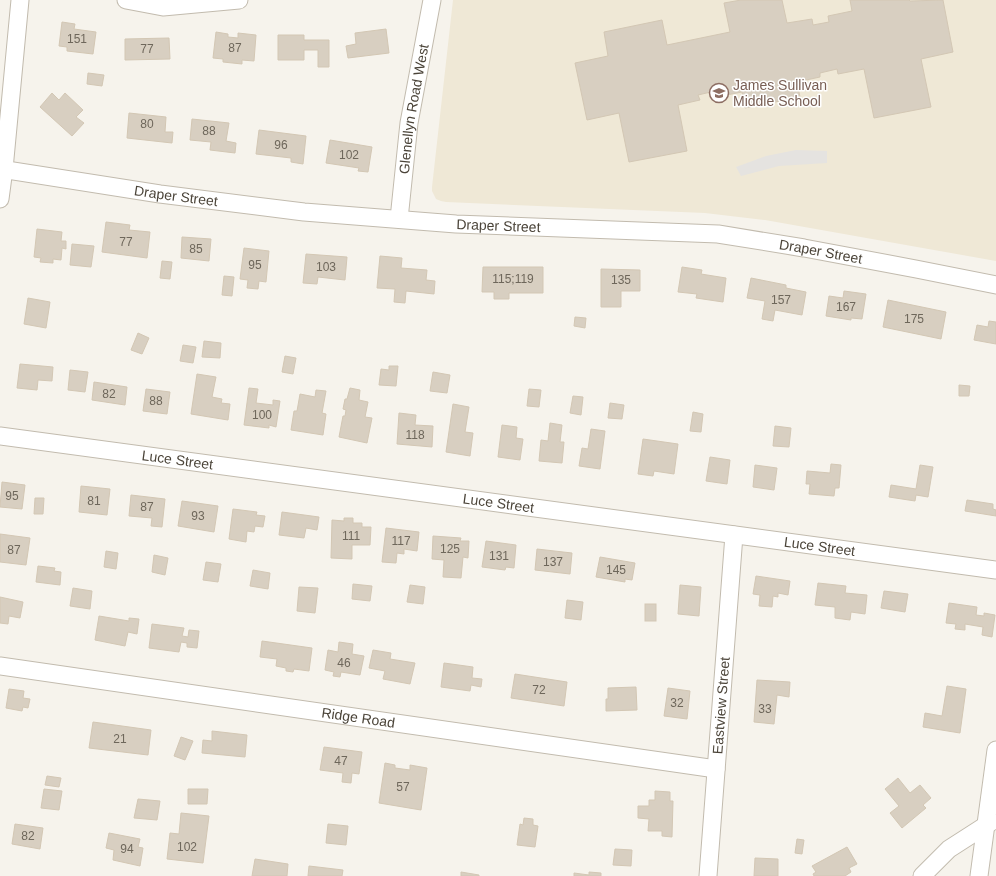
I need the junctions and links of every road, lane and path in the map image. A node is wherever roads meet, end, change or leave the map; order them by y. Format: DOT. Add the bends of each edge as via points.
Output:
graph roads {
  1 [pos="20,0"];
  2 [pos="126,0"];
  3 [pos="239,0"];
  4 [pos="432,0"];
  5 [pos="2,169"];
  6 [pos="0,198"];
  7 [pos="399,219"];
  8 [pos="996,285"];
  9 [pos="0,436"];
  10 [pos="734,535"];
  11 [pos="996,570"];
  12 [pos="0,666"];
  13 [pos="996,750"];
  14 [pos="716,769"];
  15 [pos="991,822"];
  16 [pos="708,876"];
  17 [pos="922,876"];
  18 [pos="979,876"];
  1 -- 5 [label="street"];
  2 -- 3 [label="street" via="163,7"];
  4 -- 7 [label="street, Glenellyn Road West" via="408,123"];
  5 -- 6 [label="street"];
  5 -- 7 [label="street, Draper Street" via="160,194 304,212"];
  7 -- 8 [label="street, Draper Street" via="456,224 718,234"];
  9 -- 10 [label="street, Luce Street"];
  10 -- 11 [label="street, Luce Street"];
  10 -- 14 [label="street, Eastview Street"];
  12 -- 14 [label="street, Ridge Road"];
  13 -- 15 [label="street"];
  14 -- 16 [label="street, Eastview Street"];
  15 -- 17 [label="street" via="949,849"];
  15 -- 18 [label="street"];
}
